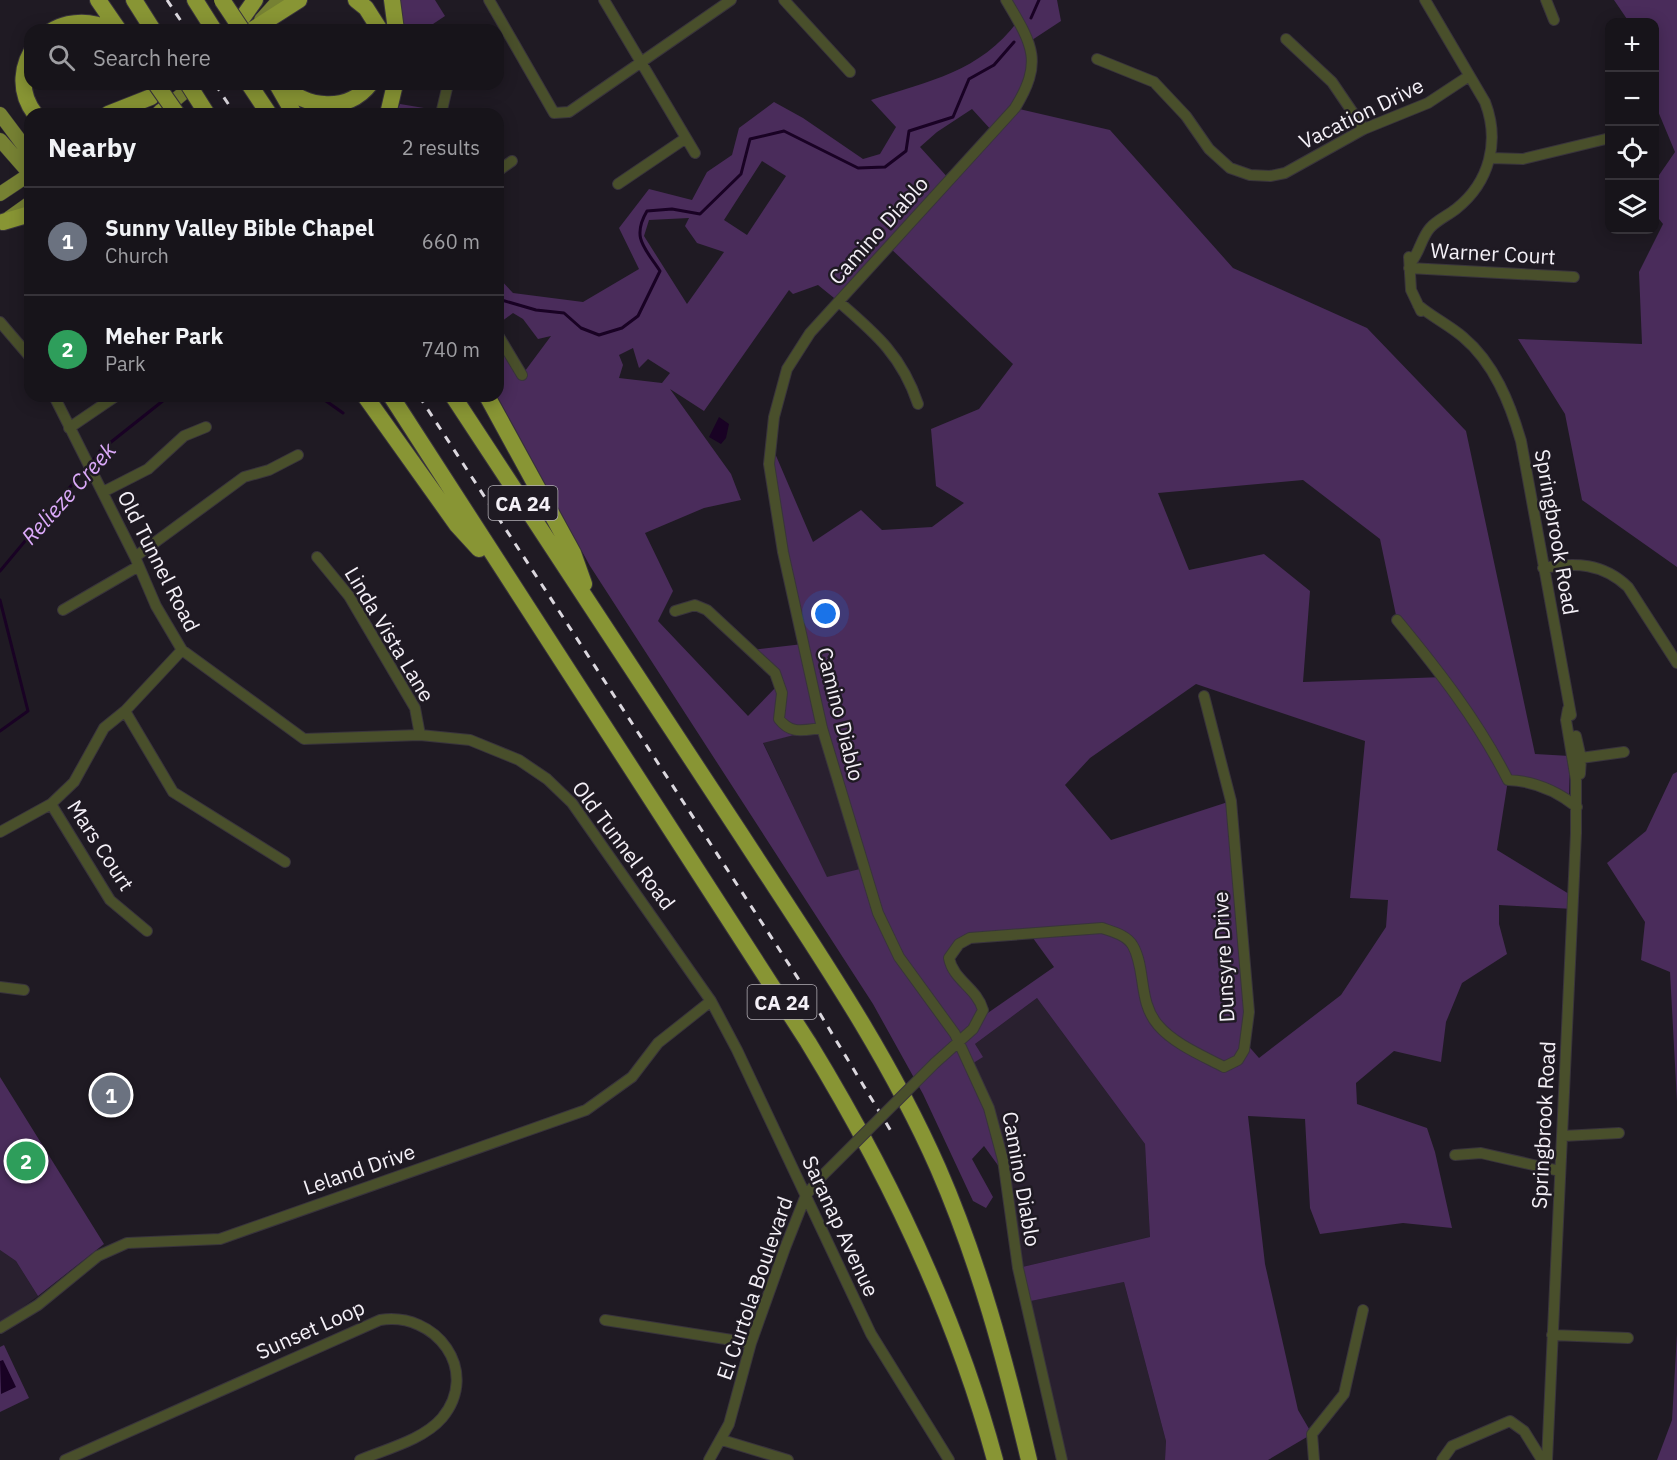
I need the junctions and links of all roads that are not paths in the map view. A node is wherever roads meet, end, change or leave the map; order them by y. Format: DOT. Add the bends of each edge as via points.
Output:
graph roads {
  1 [pos="98,0"];
  2 [pos="134,0"];
  3 [pos="222,0"];
  4 [pos="257,0"];
  5 [pos="279,0"];
  6 [pos="299,0"];
  7 [pos="356,0"];
  8 [pos="392,0"];
  9 [pos="489,0"];
  10 [pos="604,0"];
  11 [pos="731,0"];
  12 [pos="784,0"];
  13 [pos="1006,0"];
  14 [pos="1420,0"];
  15 [pos="1425,0"];
  16 [pos="1546,0"];
  17 [pos="197,3"];
  18 [pos="56,12"];
  19 [pos="1554,20"];
  20 [pos="1437,23"];
  21 [pos="104,24"];
  22 [pos="115,24"];
  23 [pos="149,24"];
  24 [pos="210,24"];
  25 [pos="244,24"];
  26 [pos="248,24"];
  27 [pos="251,24"];
  28 [pos="253,24"];
  29 [pos="376,24"];
  30 [pos="395,24"];
  31 [pos="499,24"];
  32 [pos="504,35"];
  33 [pos="1286,39"];
  34 [pos="12,53"];
  35 [pos="1096,59"];
  36 [pos="643,62"];
  37 [pos="850,72"];
  38 [pos="1469,76"];
  39 [pos="154,90"];
  40 [pos="188,90"];
  41 [pos="192,90"];
  42 [pos="254,90"];
  43 [pos="280,90"];
  44 [pos="289,90"];
  45 [pos="364,90"];
  46 [pos="394,90"];
  47 [pos="447,90"];
  48 [pos="29,108"];
  49 [pos="120,108"];
  50 [pos="133,108"];
  51 [pos="162,108"];
  52 [pos="169,108"];
  53 [pos="203,108"];
  54 [pos="265,108"];
  55 [pos="290,108"];
  56 [pos="389,108"];
  57 [pos="442,108"];
  58 [pos="0,112"];
  59 [pos="1364,129"];
  60 [pos="24,134"];
  61 [pos="686,138"];
  62 [pos="1605,139"];
  63 [pos="0,140"];
  64 [pos="24,146"];
  65 [pos="695,153"];
  66 [pos="1491,158"];
  67 [pos="512,161"];
  68 [pos="24,167"];
  69 [pos="504,167"];
  70 [pos="24,178"];
  71 [pos="618,184"];
  72 [pos="0,194"];
  73 [pos="24,207"];
  74 [pos="24,216"];
  75 [pos="1,223"];
  76 [pos="1410,265"];
  77 [pos="1574,277"];
  78 [pos="839,302"];
  79 [pos="2,327"];
  80 [pos="504,345"];
  81 [pos="24,351"];
  82 [pos="522,375"];
  83 [pos="57,402"];
  84 [pos="107,402"];
  85 [pos="367,402"];
  86 [pos="395,402"];
  87 [pos="457,402"];
  88 [pos="490,402"];
  89 [pos="918,404"];
  90 [pos="206,427"];
  91 [pos="69,428"];
  92 [pos="298,454"];
  93 [pos="103,492"];
  94 [pos="317,557"];
  95 [pos="136,562"];
  96 [pos="1543,568"];
  97 [pos="506,577"];
  98 [pos="63,610"];
  99 [pos="593,610"];
  100 [pos="675,611"];
  101 [pos="1396,620"];
  102 [pos="182,650"];
  103 [pos="1677,663"];
  104 [pos="1204,696"];
  105 [pos="1568,709"];
  106 [pos="125,711"];
  107 [pos="822,728"];
  108 [pos="420,735"];
  109 [pos="1624,752"];
  110 [pos="1581,758"];
  111 [pos="1576,792"];
  112 [pos="51,804"];
  113 [pos="1577,807"];
  114 [pos="0,832"];
  115 [pos="285,862"];
  116 [pos="147,931"];
  117 [pos="0,987"];
  118 [pos="24,990"];
  119 [pos="711,1001"];
  120 [pos="958,1040"];
  121 [pos="1619,1133"];
  122 [pos="1563,1136"];
  123 [pos="1455,1155"];
  124 [pos="1560,1172"];
  125 [pos="806,1195"];
  126 [pos="1363,1310"];
  127 [pos="605,1320"];
  128 [pos="0,1328"];
  129 [pos="1552,1335"];
  130 [pos="1628,1338"];
  131 [pos="751,1343"];
  132 [pos="722,1440"];
  133 [pos="1029,1458"];
  134 [pos="65,1460"];
  135 [pos="360,1460"];
  136 [pos="709,1460"];
  137 [pos="788,1460"];
  138 [pos="949,1460"];
  139 [pos="995,1460"];
  140 [pos="1062,1460"];
  141 [pos="1314,1460"];
  142 [pos="1442,1460"];
  143 [pos="1544,1460"];
  1 -- 22 [label="highway"];
  2 -- 23 [label="highway"];
  3 -- 25 [label="highway, bridge"];
  4 -- 26 [label="highway"];
  5 -- 27 [label="main road"];
  6 -- 28 [label="highway"];
  7 -- 29 [label="highway"];
  8 -- 30 [label="highway"];
  9 -- 31 [label="street"];
  10 -- 36 [label="street"];
  11 -- 36 [label="street"];
  12 -- 37 [label="street"];
  13 -- 78 [label="street, Camino Diablo" via="1029,42 1034,68 1024,93 1015,108"];
  14 -- 20 [label="street"];
  15 -- 20 [label="street"];
  16 -- 19 [label="street"];
  17 -- 24 [label="highway"];
  18 -- 21 [label="highway" via="79,10"];
  20 -- 38 [label="street"];
  32 -- 36 [label="street" via="554,113 569,112"];
  33 -- 59 [label="street" via="1332,82"];
  34 -- 48 [label="highway" via="12,82"];
  35 -- 59 [label="street, Vacation Drive" via="1154,82 1186,116 1209,149 1230,168 1250,175 1285,173"];
  36 -- 61 [label="street"];
  38 -- 59 [label="street, Vacation Drive" via="1428,103"];
  38 -- 66 [label="street" via="1491,120"];
  39 -- 49 [label="highway"];
  39 -- 50 [label="main road"];
  39 -- 51 [label="highway, bridge"];
  40 -- 52 [label="main road"];
  41 -- 53 [label="highway, bridge"];
  42 -- 54 [label="highway"];
  43 -- 55 [label="highway"];
  44 -- 45 [label="highway" via="298,98 328,105 355,98"];
  46 -- 56 [label="highway"];
  47 -- 57 [label="street"];
  58 -- 60 [label="main road"];
  58 -- 64 [label="main road"];
  61 -- 65 [label="street"];
  61 -- 71 [label="street"];
  62 -- 66 [label="street" via="1523,159"];
  63 -- 68 [label="main road"];
  66 -- 76 [label="street" via="1465,199 1438,213 1418,232"];
  67 -- 69 [label="street"];
  70 -- 72 [label="main road"];
  73 -- 75 [label="main road"];
  74 -- 75 [label="highway"];
  76 -- 77 [label="street, Warner Court"];
  76 -- 96 [label="street, Springbrook Road" via="1411,290 1418,305 1462,336 1482,357 1511,406 1521,441"];
  78 -- 89 [label="street" via="891,350"];
  78 -- 107 [label="street, Camino Diablo" via="810,333 787,369 774,417 769,464 783,552"];
  79 -- 81 [label="street"];
  80 -- 82 [label="street"];
  83 -- 91 [label="street, Old Tunnel Road"];
  84 -- 91 [label="street"];
  85 -- 97 [label="highway" via="457,525"];
  86 -- 97 [label="highway, CA 24"];
  87 -- 99 [label="highway, CA 24"];
  88 -- 99 [label="highway" via="573,553"];
  90 -- 93 [label="street" via="184,436 148,469"];
  91 -- 93 [label="street, Old Tunnel Road"];
  92 -- 95 [label="street" via="269,470 244,477"];
  93 -- 95 [label="street, Old Tunnel Road"];
  94 -- 108 [label="street, Linda Vista Lane" via="349,596 415,708"];
  95 -- 98 [label="street"];
  95 -- 102 [label="street, Old Tunnel Road"];
  96 -- 103 [label="street" via="1590,565 1618,578 1628,587"];
  96 -- 105 [label="street, Springbrook Road"];
  97 -- 139 [label="highway, CA 24" via="847,1107 931,1277"];
  99 -- 133 [label="highway, CA 24" via="831,973 913,1115 972,1254"];
  100 -- 107 [label="street" via="695,605 707,610 775,672 782,693 779,719 785,727 799,731"];
  101 -- 113 [label="street" via="1469,712 1508,780 1541,786 1563,795"];
  102 -- 106 [label="street"];
  102 -- 108 [label="street, Old Tunnel Road" via="304,739"];
  104 -- 120 [label="street, Dunsyre Drive" via="1232,813 1249,1012 1244,1050 1238,1060 1224,1067 1158,1026 1148,1010 1133,946 1120,934 1102,928 970,938 959,944 949,958 951,968 980,997 984,1010 973,1029"];
  105 -- 110 [label="street, Springbrook Road"];
  105 -- 111 [label="street, Springbrook Road" via="1566,720"];
  106 -- 112 [label="street" via="104,728 74,782"];
  106 -- 115 [label="street" via="173,792"];
  107 -- 120 [label="street, Camino Diablo" via="878,913 904,964"];
  108 -- 119 [label="street, Old Tunnel Road" via="461,738 495,748 534,769 560,790"];
  109 -- 110 [label="street"];
  110 -- 111 [label="street, Springbrook Road"];
  111 -- 113 [label="street, Springbrook Road"];
  112 -- 114 [label="street"];
  112 -- 116 [label="street, Mars Court" via="110,900"];
  113 -- 122 [label="street, Springbrook Road"];
  117 -- 118 [label="street"];
  119 -- 125 [label="street, Saranap Avenue"];
  119 -- 128 [label="street, Leland Drive" via="658,1043 632,1077 586,1110 219,1239 128,1243 98,1257 38,1305"];
  120 -- 125 [label="street, El Curtola Boulevard, bridge"];
  120 -- 140 [label="street, Camino Diablo" via="990,1108 999,1144 1018,1268"];
  121 -- 122 [label="street"];
  122 -- 124 [label="street, Springbrook Road"];
  123 -- 124 [label="street" via="1481,1153"];
  124 -- 129 [label="street, Springbrook Road"];
  125 -- 131 [label="street, El Curtola Boulevard"];
  125 -- 138 [label="street, Saranap Avenue" via="871,1334"];
  126 -- 141 [label="street" via="1344,1394 1312,1434"];
  127 -- 131 [label="street"];
  129 -- 130 [label="street"];
  129 -- 143 [label="street, Springbrook Road"];
  131 -- 132 [label="street, El Curtola Boulevard"];
  132 -- 136 [label="street, El Curtola Boulevard"];
  132 -- 137 [label="street"];
  134 -- 135 [label="street, Sunset Loop" via="380,1320 393,1318 423,1325 436,1335 455,1363 457,1376 449,1407 428,1429"];
  142 -- 143 [label="street" via="1452,1446 1510,1421 1524,1431"];
}
